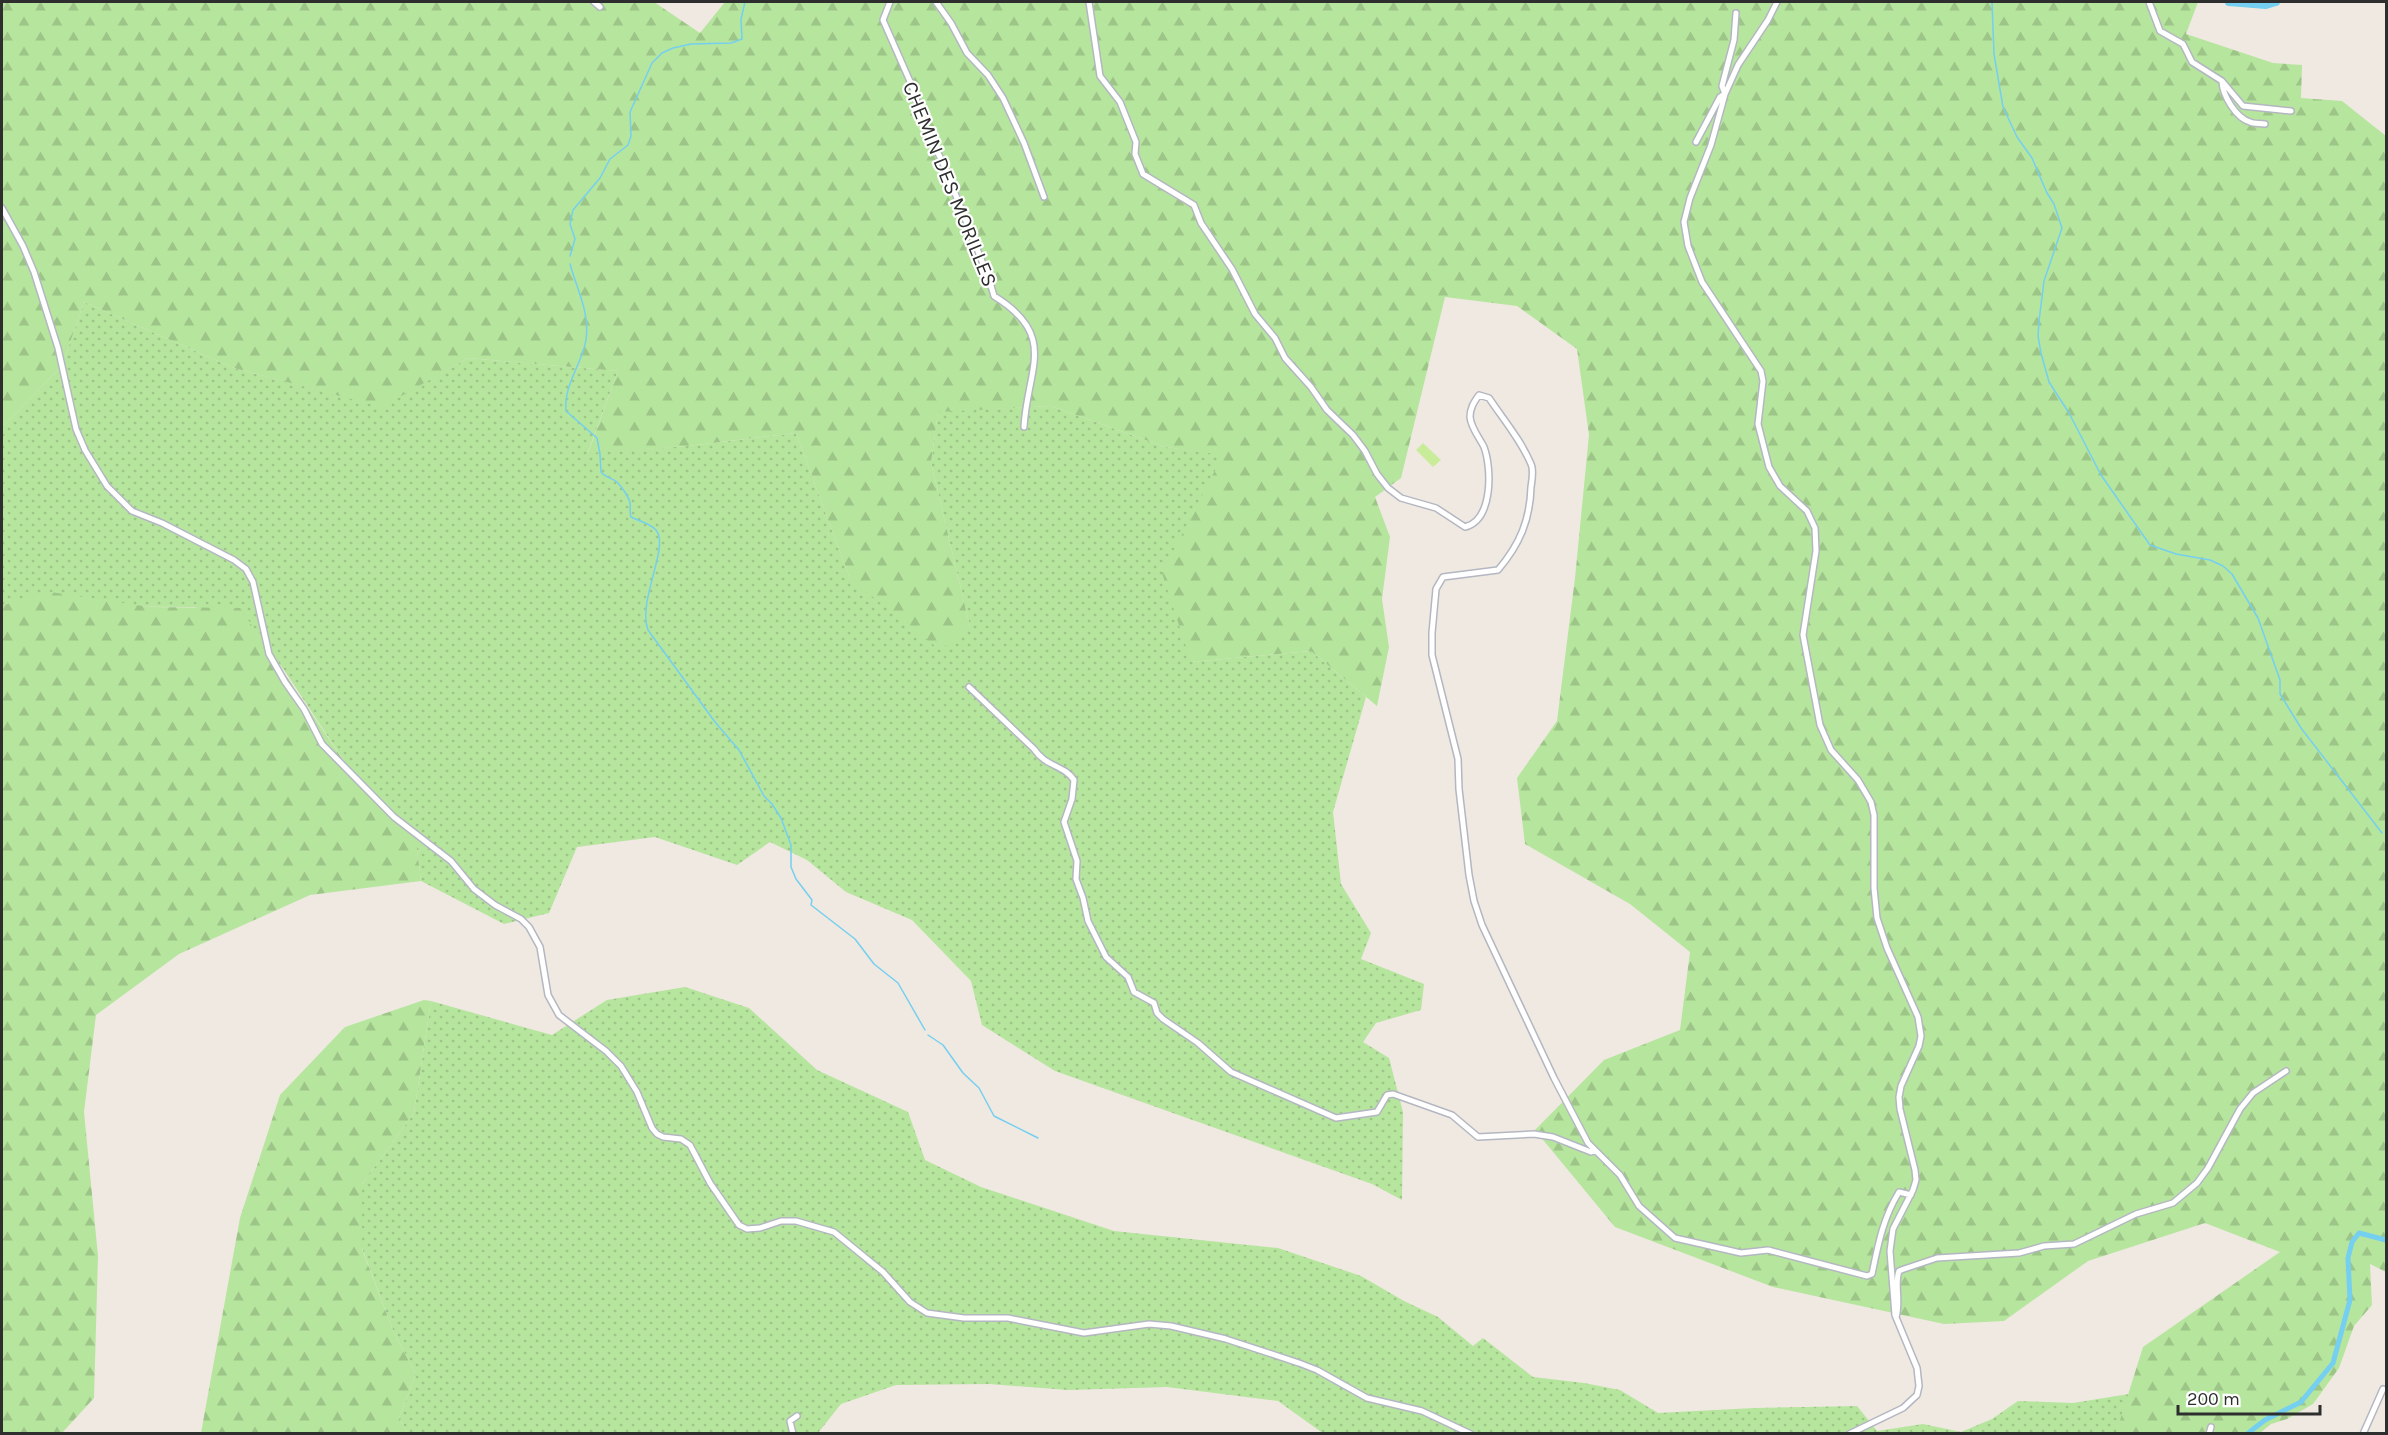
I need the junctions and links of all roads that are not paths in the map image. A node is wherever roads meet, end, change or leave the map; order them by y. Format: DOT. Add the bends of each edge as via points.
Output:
graph roads {
  1 [pos="594,2"];
  2 [pos="890,2"];
  3 [pos="936,2"];
  4 [pos="1089,2"];
  5 [pos="1777,2"];
  6 [pos="2149,2"];
  7 [pos="600,7"];
  8 [pos="1736,13"];
  9 [pos="2222,81"];
  10 [pos="1725,93"];
  11 [pos="2291,111"];
  12 [pos="2265,124"];
  13 [pos="1696,142"];
  14 [pos="1044,196"];
  15 [pos="2,208"];
  16 [pos="1024,427"];
  17 [pos="969,687"];
  18 [pos="2286,1071"];
  19 [pos="1594,1150"];
  20 [pos="1911,1194"];
  21 [pos="1896,1319"];
  22 [pos="2384,1389"];
  23 [pos="797,1416"];
  24 [pos="2211,1427"];
  25 [pos="793,1434"];
  26 [pos="1471,1434"];
  27 [pos="1849,1434"];
  28 [pos="2209,1434"];
  29 [pos="2363,1434"];
  1 -- 7 [label="street"];
  2 -- 16 [label="street, CHEMIN DES MORILLES" via="883,20 913,89 918,114 944,163 994,296 1015,310 1033,341 1036,359"];
  3 -- 14 [label="street" via="967,53 1003,98"];
  4 -- 19 [label="street" via="1100,76 1120,102 1136,142 1135,154 1143,174 1194,205 1255,314 1285,358 1353,435 1388,488 1401,498 1436,508 1465,527 1481,518 1488,488 1486,454 1470,416 1479,395 1489,398 1533,466 1526,527 1508,558 1498,570 1443,577 1436,589 1432,655 1458,759 1474,901 1482,927 1554,1078"];
  5 -- 10 [label="street" via="1738,64"];
  6 -- 9 [label="street" via="2160,32 2183,44 2192,62"];
  8 -- 10 [label="street" via="1734,40 1722,86"];
  9 -- 11 [label="street" via="2243,106"];
  9 -- 12 [label="street" via="2230,105 2247,122"];
  10 -- 13 [label="street"];
  10 -- 20 [label="street" via="1711,145 1686,210 1685,234 1705,288 1761,371 1758,424 1769,467 1780,486 1807,511 1815,528 1816,551 1803,635 1820,725 1831,750 1858,780 1871,802 1877,918 1920,1026 1919,1046 1899,1097 1915,1170"];
  15 -- 26 [label="street" via="34,272 58,348 76,429 107,486 132,511 246,569 253,582 269,654 322,744 394,817 451,861 474,889 529,927 540,947 548,995 558,1015 621,1066 657,1134 690,1145 739,1225 747,1229 796,1221 834,1232 927,1313 1008,1318 1084,1333 1149,1324 1172,1326 1299,1363 1367,1398 1422,1411"];
  17 -- 19 [label="street" via="1041,759 1074,780 1065,828 1077,861 1076,879 1088,921 1106,957 1128,977 1134,992 1154,1003 1163,1019 1224,1067 1336,1118 1377,1112 1387,1095 1393,1094 1452,1115 1478,1137 1534,1134"];
  18 -- 21 [label="street" via="2253,1094 2240,1109 2208,1168 2173,1203 2136,1214 2074,1244 2019,1253 1937,1258 1899,1271 1900,1306"];
  19 -- 20 [label="street" via="1620,1175 1639,1206 1675,1238 1742,1253 1768,1250 1867,1276 1872,1274 1890,1206 1899,1192"];
  20 -- 21 [label="street" via="1890,1239"];
  21 -- 27 [label="street" via="1920,1377 1917,1395 1903,1408"];
  22 -- 29 [label="street"];
  23 -- 25 [label="street" via="790,1421"];
  24 -- 28 [label="street"];
}
